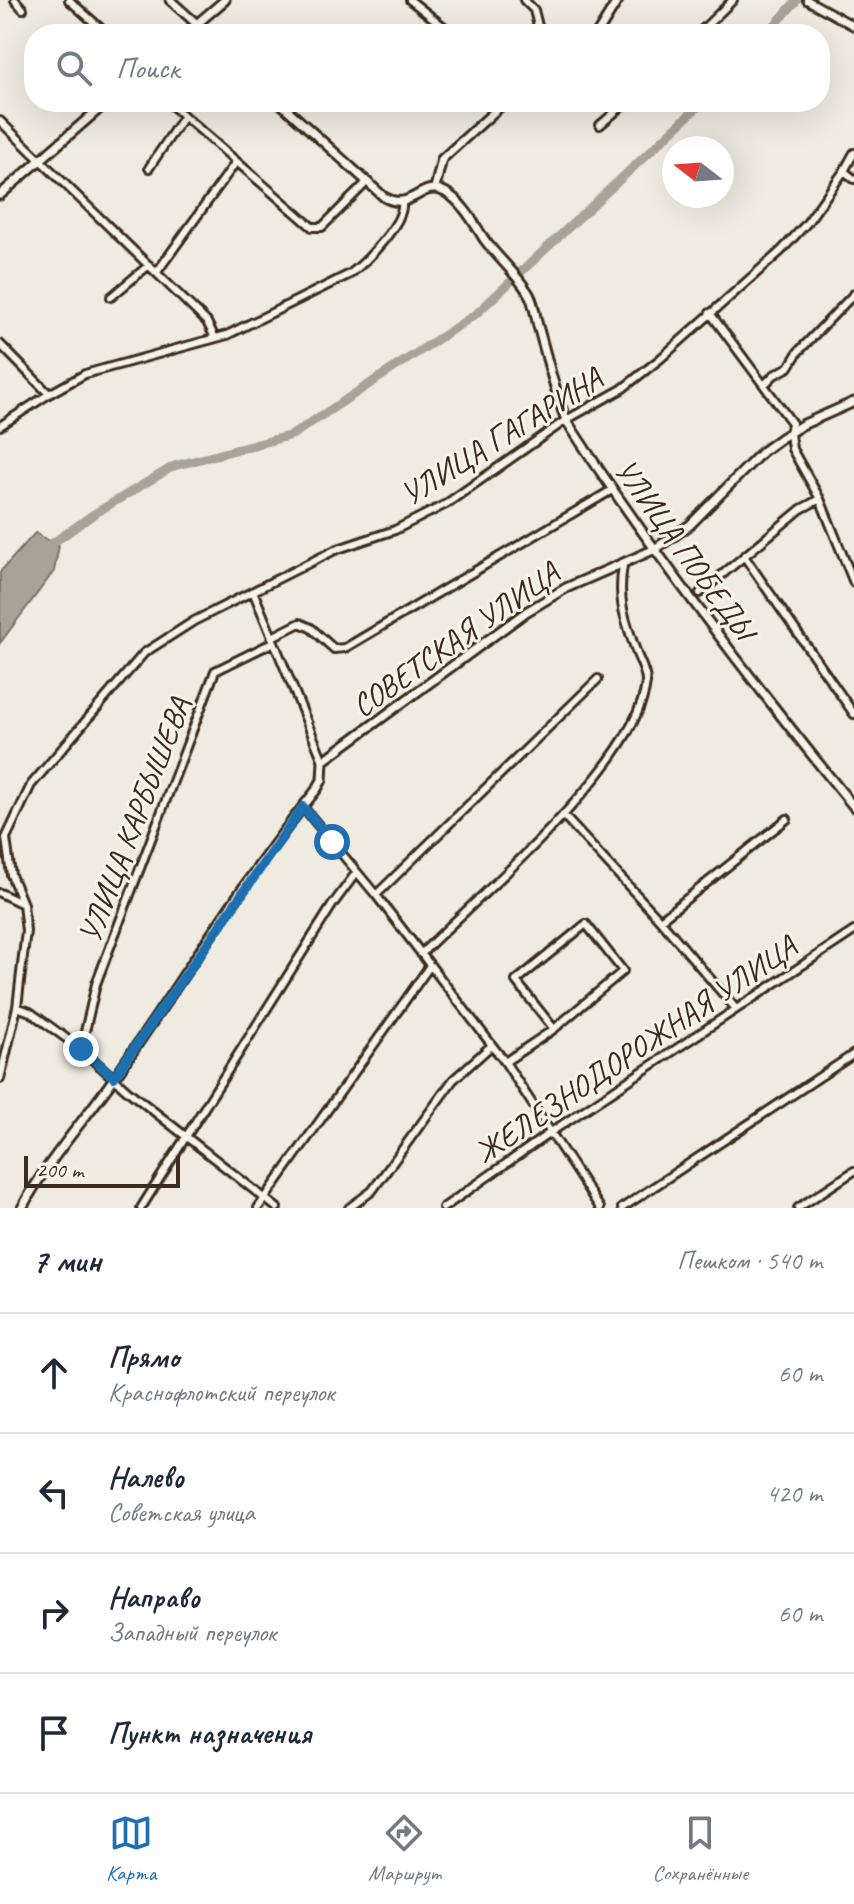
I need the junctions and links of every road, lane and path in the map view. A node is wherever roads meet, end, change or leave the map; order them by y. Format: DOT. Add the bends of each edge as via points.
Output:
graph roads {
  1 [pos="15,0"];
  2 [pos="69,0"];
  3 [pos="170,0"];
  4 [pos="225,0"];
  5 [pos="410,0"];
  6 [pos="524,0"];
  7 [pos="541,0"];
  8 [pos="618,0"];
  9 [pos="733,0"];
  10 [pos="807,0"];
  11 [pos="23,9"];
  12 [pos="534,10"];
  13 [pos="96,24"];
  14 [pos="197,24"];
  15 [pos="440,24"];
  16 [pos="538,24"];
  17 [pos="603,24"];
  18 [pos="708,24"];
  19 [pos="854,26"];
  20 [pos="96,112"];
  21 [pos="178,112"];
  22 [pos="290,112"];
  23 [pos="494,112"];
  24 [pos="615,112"];
  25 [pos="183,117"];
  26 [pos="0,121"];
  27 [pos="600,125"];
  28 [pos="854,153"];
  29 [pos="42,159"];
  30 [pos="236,162"];
  31 [pos="149,168"];
  32 [pos="844,171"];
  33 [pos="854,179"];
  34 [pos="367,182"];
  35 [pos="435,188"];
  36 [pos="0,195"];
  37 [pos="402,203"];
  38 [pos="149,265"];
  39 [pos="157,272"];
  40 [pos="854,294"];
  41 [pos="111,297"];
  42 [pos="710,313"];
  43 [pos="215,338"];
  44 [pos="0,344"];
  45 [pos="765,384"];
  46 [pos="49,394"];
  47 [pos="854,402"];
  48 [pos="566,420"];
  49 [pos="0,426"];
  50 [pos="790,433"];
  51 [pos="612,490"];
  52 [pos="820,499"];
  53 [pos="653,550"];
  54 [pos="744,556"];
  55 [pos="623,565"];
  56 [pos="854,583"];
  57 [pos="253,591"];
  58 [pos="700,593"];
  59 [pos="273,639"];
  60 [pos="598,679"];
  61 [pos="854,714"];
  62 [pos="323,761"];
  63 [pos="303,807"];
  64 [pos="854,807"];
  65 [pos="563,815"];
  66 [pos="787,819"];
  67 [pos="6,838"];
  68 [pos="0,844"];
  69 [pos="356,873"];
  70 [pos="0,893"];
  71 [pos="376,895"];
  72 [pos="23,904"];
  73 [pos="660,920"];
  74 [pos="854,931"];
  75 [pos="421,954"];
  76 [pos="429,967"];
  77 [pos="17,1007"];
  78 [pos="736,1009"];
  79 [pos="554,1029"];
  80 [pos="491,1046"];
  81 [pos="81,1049"];
  82 [pos="854,1054"];
  83 [pos="505,1062"];
  84 [pos="114,1077"];
  85 [pos="0,1079"];
  86 [pos="551,1132"];
  87 [pos="187,1137"];
  88 [pos="854,1171"];
  89 [pos="264,1198"];
  90 [pos="22,1208"];
  91 [pos="141,1208"];
  92 [pos="258,1208"];
  93 [pos="277,1208"];
  94 [pos="349,1208"];
  95 [pos="443,1208"];
  96 [pos="600,1208"];
  97 [pos="622,1208"];
  98 [pos="798,1208"];
  1 -- 11 [label="street"];
  2 -- 13 [label="street"];
  3 -- 14 [label="street"];
  4 -- 14 [label="street"];
  5 -- 15 [label="street"];
  6 -- 12 [label="street"];
  7 -- 12 [label="street"];
  8 -- 17 [label="street"];
  9 -- 18 [label="street"];
  10 -- 19 [label="street"];
  12 -- 16 [label="street"];
  20 -- 29 [label="street"];
  21 -- 25 [label="street"];
  22 -- 34 [label="street"];
  23 -- 35 [label="street" via="442,159"];
  24 -- 27 [label="street"];
  25 -- 30 [label="street"];
  25 -- 31 [label="street"];
  26 -- 29 [label="street"];
  28 -- 32 [label="street, УЛИЦА ГАГАРИНА"];
  29 -- 36 [label="street"];
  29 -- 38 [label="street"];
  30 -- 34 [label="street" via="318,229"];
  30 -- 39 [label="street"];
  32 -- 33 [label="street"];
  32 -- 42 [label="street, УЛИЦА ГАГАРИНА" via="781,251"];
  34 -- 37 [label="street" via="384,197"];
  35 -- 37 [label="street"];
  35 -- 48 [label="street, УЛИЦА ПОБЕДЫ" via="459,204 529,292"];
  37 -- 43 [label="street" via="402,215 364,264"];
  38 -- 39 [label="street"];
  38 -- 41 [label="street"];
  39 -- 43 [label="street" via="207,322"];
  40 -- 45 [label="street" via="789,367"];
  42 -- 45 [label="street"];
  42 -- 48 [label="street, УЛИЦА ГАГАРИНА" via="641,375"];
  43 -- 46 [label="street" via="85,374"];
  44 -- 46 [label="street"];
  45 -- 50 [label="street" via="792,423"];
  46 -- 49 [label="street"];
  47 -- 50 [label="street, СОВЕТСКАЯ УЛИЦА"];
  48 -- 51 [label="street, УЛИЦА ПОБЕДЫ"];
  48 -- 57 [label="street, УЛИЦА ГАГАРИНА" via="446,504"];
  50 -- 52 [label="street" via="792,449"];
  50 -- 53 [label="street, СОВЕТСКАЯ УЛИЦА" via="763,451 690,525"];
  51 -- 53 [label="street, УЛИЦА ПОБЕДЫ"];
  51 -- 59 [label="street, УЛИЦА КАРБЫШЕВА" via="345,648 334,649 300,623"];
  52 -- 54 [label="street"];
  52 -- 56 [label="street"];
  53 -- 55 [label="street, СОВЕТСКАЯ УЛИЦА"];
  53 -- 64 [label="street, УЛИЦА ПОБЕДЫ"];
  54 -- 58 [label="street"];
  54 -- 61 [label="street"];
  55 -- 62 [label="street, СОВЕТСКАЯ УЛИЦА" via="607,568 526,612"];
  55 -- 65 [label="street" via="619,591 647,680 635,717 613,756"];
  57 -- 59 [label="street"];
  57 -- 67 [label="street, УЛИЦА ГАГАРИНА" via="144,653 31,785"];
  59 -- 62 [label="street"];
  59 -- 81 [label="street, УЛИЦА КАРБЫШЕВА" via="215,671 96,984"];
  60 -- 71 [label="street"];
  62 -- 63 [label="street" via="322,780"];
  63 -- 69 [label="street"];
  63 -- 84 [label="street"];
  65 -- 73 [label="street"];
  65 -- 75 [label="street"];
  66 -- 73 [label="street"];
  67 -- 68 [label="street, УЛИЦА ГАГАРИНА"];
  67 -- 72 [label="street" via="11,875"];
  69 -- 71 [label="street"];
  69 -- 87 [label="street"];
  70 -- 72 [label="street"];
  71 -- 75 [label="street"];
  72 -- 77 [label="street" via="26,931"];
  73 -- 78 [label="street"];
  74 -- 78 [label="street, ЖЕЛЕЗНОДОРОЖНАЯ УЛИЦА"];
  75 -- 76 [label="street"];
  76 -- 80 [label="street"];
  76 -- 89 [label="street"];
  77 -- 81 [label="street"];
  77 -- 85 [label="street"];
  78 -- 86 [label="street, ЖЕЛЕЗНОДОРОЖНАЯ УЛИЦА"];
  79 -- 79 [label="street" via="516,981 586,924 623,971"];
  79 -- 83 [label="street"];
  80 -- 83 [label="street"];
  80 -- 94 [label="street" via="453,1080 372,1191"];
  81 -- 84 [label="street"];
  82 -- 97 [label="street"];
  83 -- 86 [label="street"];
  84 -- 87 [label="street"];
  84 -- 90 [label="street" via="36,1181"];
  86 -- 95 [label="street, ЖЕЛЕЗНОДОРОЖНАЯ УЛИЦА"];
  86 -- 96 [label="street"];
  87 -- 89 [label="street"];
  87 -- 91 [label="street"];
  88 -- 98 [label="street"];
  89 -- 92 [label="street"];
  89 -- 93 [label="street"];
}
